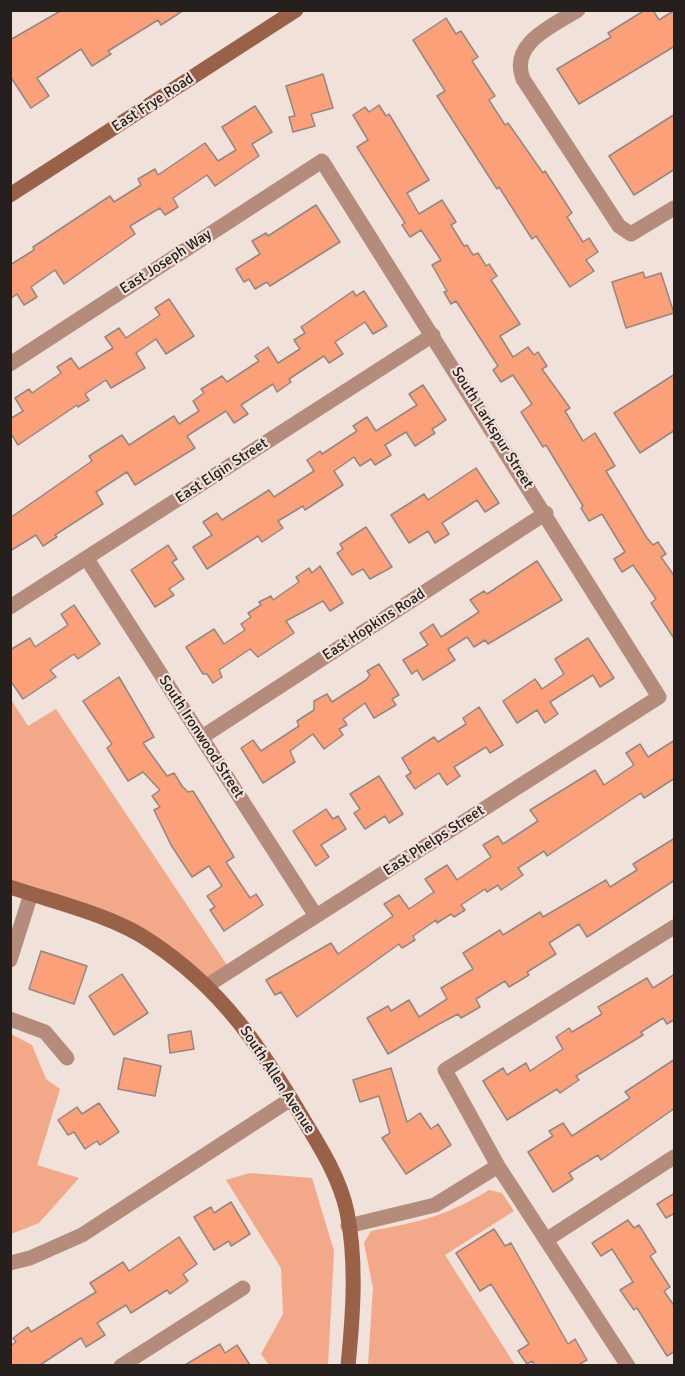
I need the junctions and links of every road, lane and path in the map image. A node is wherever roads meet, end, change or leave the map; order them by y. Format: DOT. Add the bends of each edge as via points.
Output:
graph roads {
  1 [pos="296,10"];
  2 [pos="578,10"];
  3 [pos="322,161"];
  4 [pos="10,195"];
  5 [pos="675,208"];
  6 [pos="433,335"];
  7 [pos="10,364"];
  8 [pos="546,513"];
  9 [pos="87,559"];
  10 [pos="10,607"];
  11 [pos="659,697"];
  12 [pos="202,737"];
  13 [pos="10,887"];
  14 [pos="31,894"];
  15 [pos="316,916"];
  16 [pos="675,927"];
  17 [pos="10,960"];
  18 [pos="208,985"];
  19 [pos="10,1019"];
  20 [pos="68,1058"];
  21 [pos="291,1099"];
  22 [pos="675,1157"];
  23 [pos="498,1166"];
  24 [pos="348,1226"];
  25 [pos="546,1240"];
  26 [pos="10,1263"];
  27 [pos="243,1288"];
  28 [pos="121,1365"];
  29 [pos="348,1365"];
  30 [pos="628,1365"];
  1 -- 4 [label="street, East Frye Road"];
  2 -- 5 [label="street" via="532,39 522,52 518,67 523,79 619,226 631,234"];
  3 -- 6 [label="street, South Larkspur Street"];
  3 -- 7 [label="street, East Joseph Way"];
  6 -- 8 [label="street, South Larkspur Street"];
  6 -- 9 [label="street, East Elgin Street"];
  8 -- 11 [label="street, South Larkspur Street"];
  8 -- 12 [label="street, East Hopkins Road"];
  9 -- 10 [label="street, East Elgin Street"];
  9 -- 12 [label="street, South Ironwood Street"];
  11 -- 15 [label="street, East Phelps Street"];
  12 -- 15 [label="street, South Ironwood Street"];
  13 -- 14 [label="street, South Allen Avenue"];
  14 -- 17 [label="street"];
  14 -- 18 [label="street, South Allen Avenue" via="148,939"];
  15 -- 18 [label="street, East Phelps Street"];
  16 -- 23 [label="street" via="445,1070"];
  18 -- 21 [label="street, South Allen Avenue" via="247,1031"];
  19 -- 20 [label="street" via="45,1032"];
  21 -- 24 [label="street, South Allen Avenue" via="330,1163 347,1210"];
  21 -- 26 [label="street" via="82,1235"];
  22 -- 25 [label="street"];
  23 -- 24 [label="street" via="435,1205"];
  23 -- 25 [label="street"];
  24 -- 29 [label="street, South Allen Avenue" via="353,1271"];
  25 -- 30 [label="street"];
  27 -- 28 [label="street"];
}
